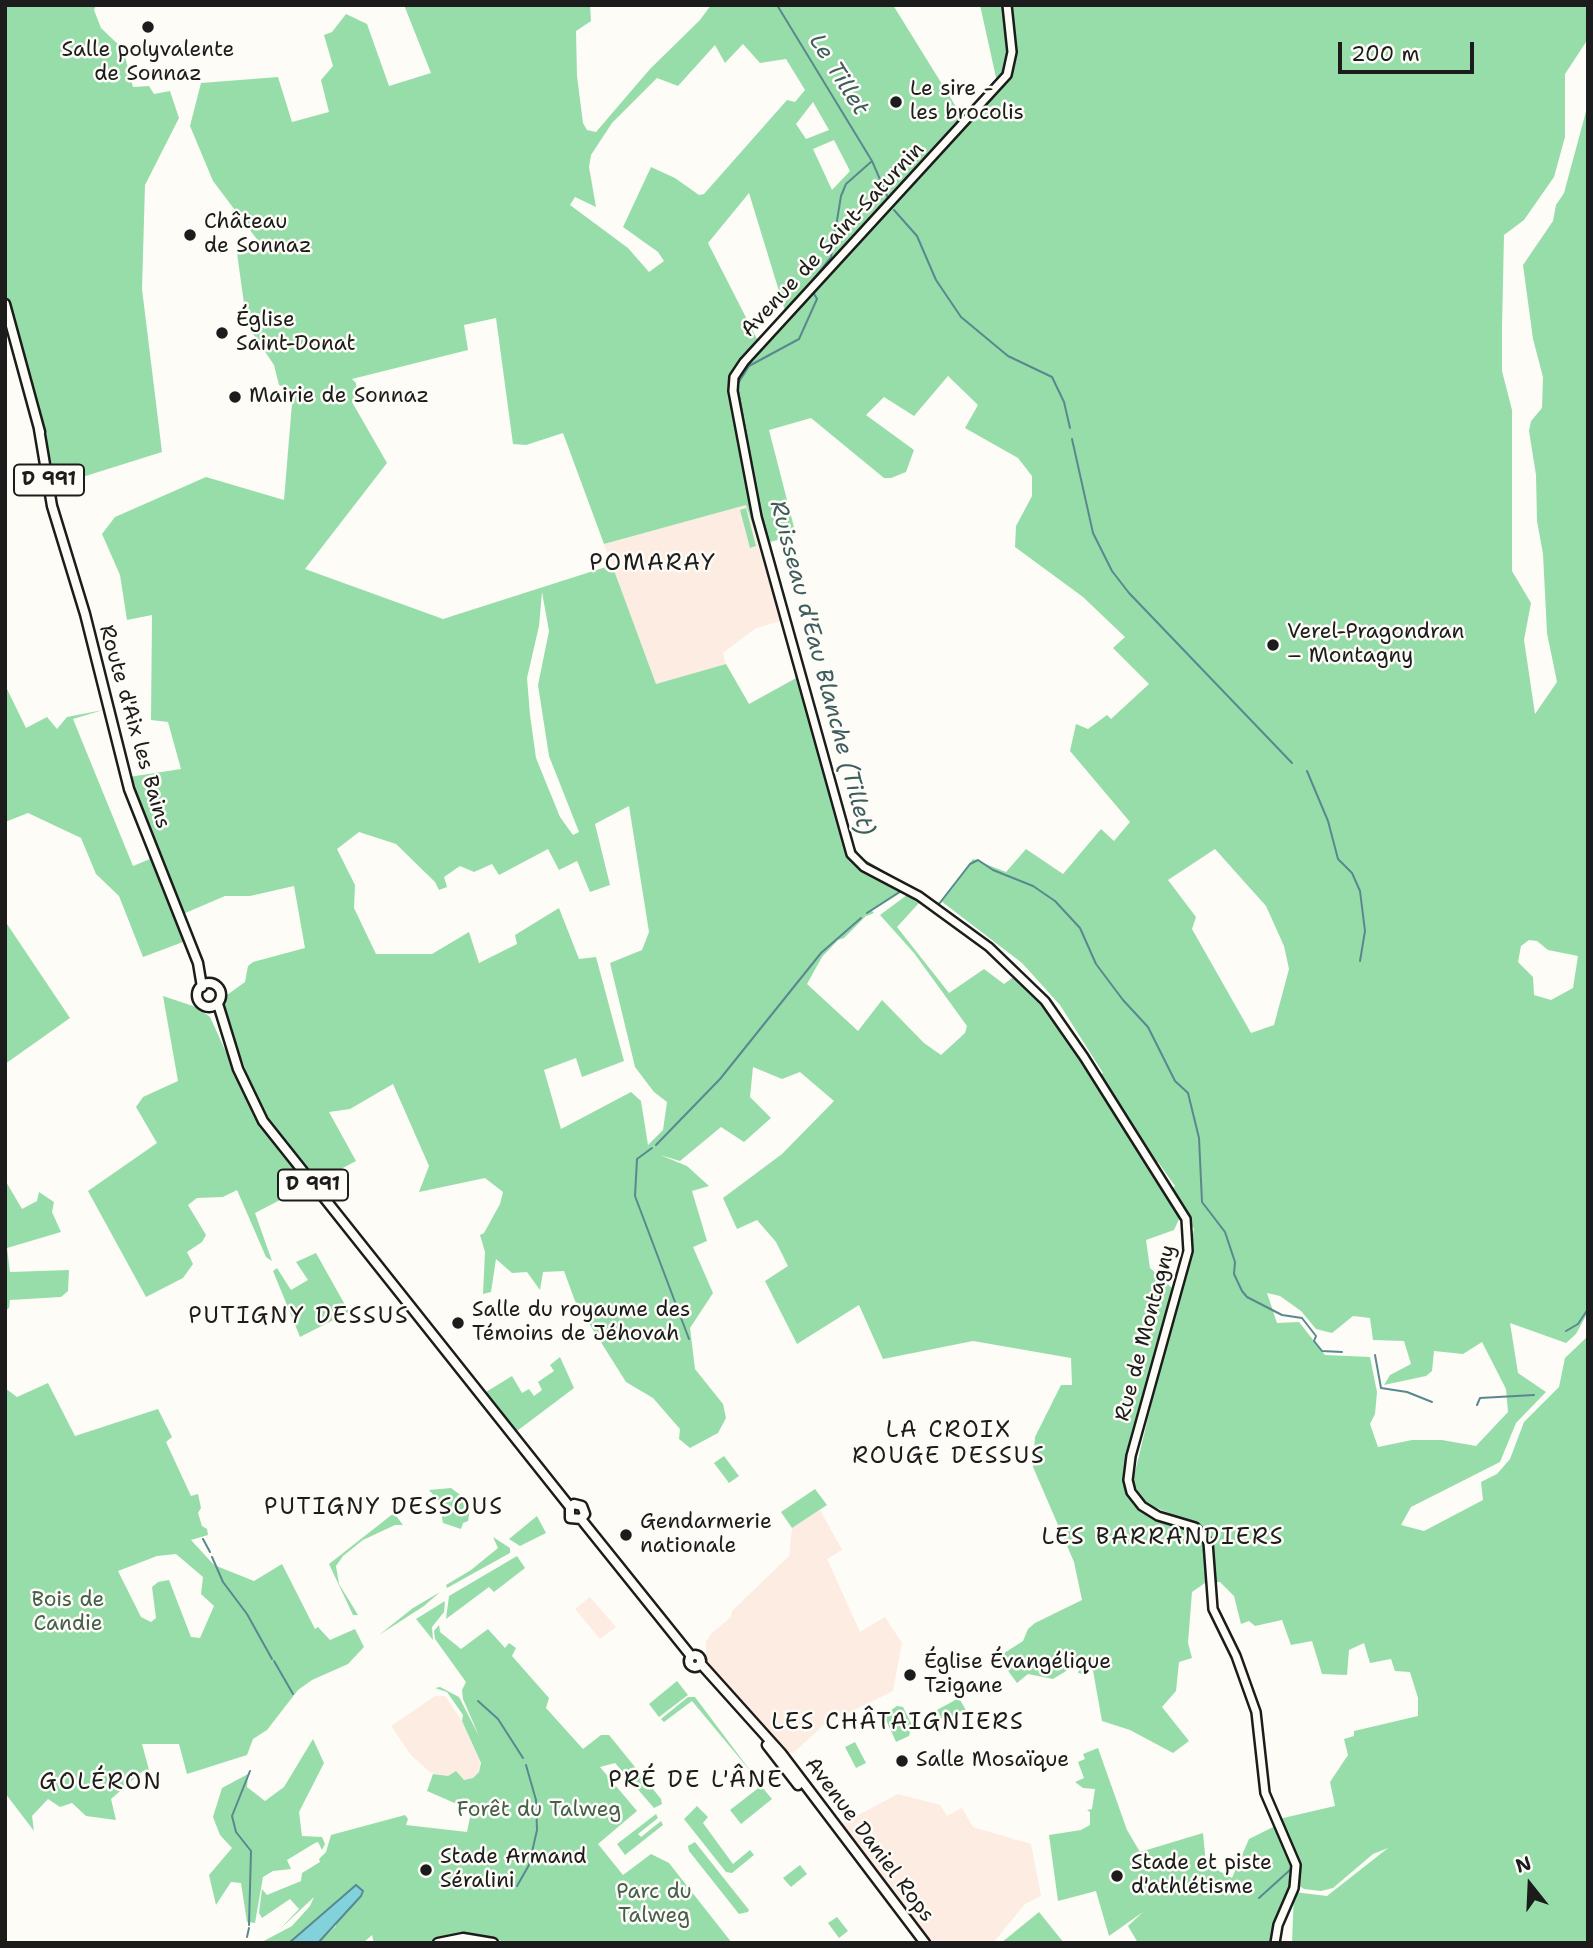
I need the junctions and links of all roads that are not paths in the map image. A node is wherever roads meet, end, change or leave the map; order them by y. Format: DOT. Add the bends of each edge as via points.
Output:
graph roads {
  1 [pos="1007,5"];
  2 [pos="5,304"];
  3 [pos="908,889"];
  4 [pos="198,962"];
  5 [pos="211,984"];
  6 [pos="202,987"];
  7 [pos="214,1006"];
  8 [pos="422,1320"];
  9 [pos="441,1347"];
  10 [pos="453,1356"];
  11 [pos="462,1371"];
  12 [pos="438,1943"];
  13 [pos="493,1943"];
  14 [pos="925,1943"];
  15 [pos="1275,1943"];
  1 -- 3 [label="main road, Avenue de Saint-Saturnin" via="1012,51 1007,75 749,356 736,372 733,387 753,502 844,835 860,864"];
  2 -- 4 [label="main road, Route d'Aix les Bains / D 991" via="39,429 52,506 134,803"];
  3 -- 15 [label="main road, Rue de Montagny" via="1007,961 1051,1008 1185,1219 1188,1251 1128,1480 1131,1492 1147,1509 1195,1527 1206,1537 1213,1609 1256,1712 1265,1793 1297,1872"];
  4 -- 5 [label="main road, Route d'Aix les Bains"];
  4 -- 6 [label="main road, Route d'Aix les Bains"];
  5 -- 6 [label="main road"];
  5 -- 7 [label="main road" via="220,991"];
  6 -- 7 [label="main road" via="200,1003"];
  7 -- 8 [label="main road, D 991" via="263,1121"];
  8 -- 9 [label="main road, D 991"];
  8 -- 10 [label="main road, D 991"];
  9 -- 10 [label="main road"];
  9 -- 11 [label="main road, D 991"];
  10 -- 11 [label="main road, D 991"];
  11 -- 14 [label="main road, Avenue Daniel Rops / D 991" via="572,1506 570,1518 581,1519 691,1656 690,1664 698,1665 757,1734"];
  12 -- 13 [label="main road" via="463,1938"];
}
